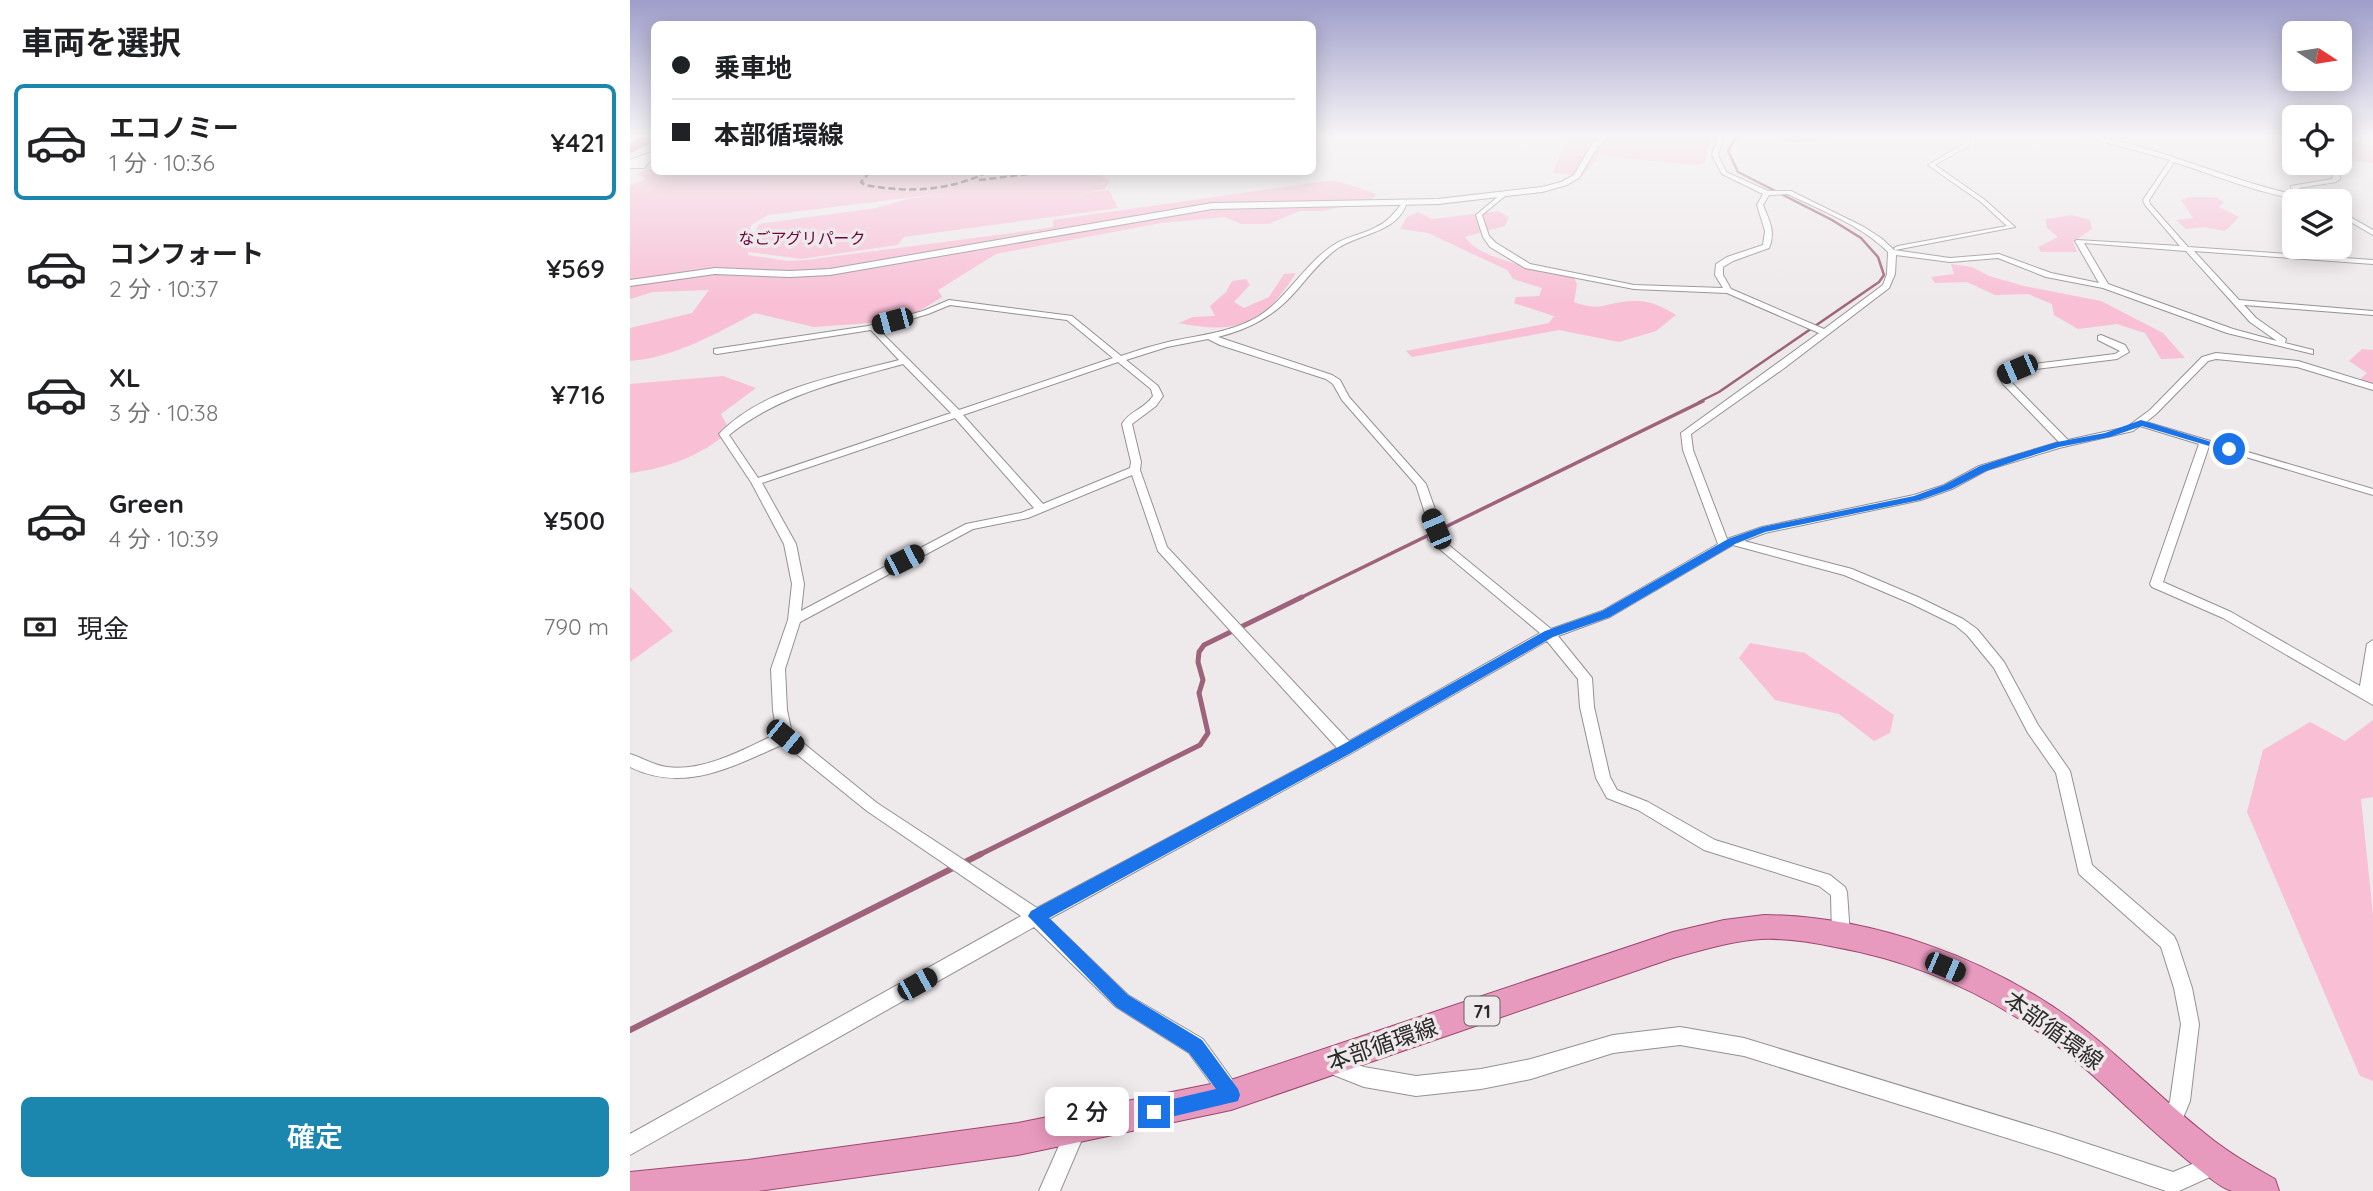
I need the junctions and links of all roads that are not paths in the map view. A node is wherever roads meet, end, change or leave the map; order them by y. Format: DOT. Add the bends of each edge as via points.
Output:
graph roads {
  1 [pos="1524,192"];
  2 [pos="1764,192"];
  3 [pos="1969,192"];
  4 [pos="2153,192"];
  5 [pos="1767,193"];
  6 [pos="1503,195"];
  7 [pos="1405,204"];
  8 [pos="2352,220"];
  9 [pos="2373,233"];
  10 [pos="2187,249"];
  11 [pos="1891,250"];
  12 [pos="2373,262"];
  13 [pos="630,283"];
  14 [pos="2105,286"];
  15 [pos="1728,291"];
  16 [pos="2236,302"];
  17 [pos="2373,313"];
  18 [pos="872,327"];
  19 [pos="1826,333"];
  20 [pos="1209,336"];
  21 [pos="2101,338"];
  22 [pos="717,351"];
  23 [pos="1119,359"];
  24 [pos="2318,360"];
  25 [pos="904,361"];
  26 [pos="2373,387"];
  27 [pos="957,414"];
  28 [pos="2141,423"];
  29 [pos="2205,442"];
  30 [pos="2066,443"];
  31 [pos="1135,470"];
  32 [pos="756,482"];
  33 [pos="2373,492"];
  34 [pos="1041,509"];
  35 [pos="1728,544"];
  36 [pos="794,620"];
  37 [pos="1549,634"];
  38 [pos="2373,644"];
  39 [pos="2370,697"];
  40 [pos="785,737"];
  41 [pos="1347,749"];
  42 [pos="630,760"];
  43 [pos="1036,916"];
  44 [pos="1840,935"];
  45 [pos="1328,1063"];
  46 [pos="1231,1095"];
  47 [pos="2171,1125"];
  48 [pos="1076,1129"];
  49 [pos="630,1145"];
  50 [pos="2218,1163"];
  51 [pos="630,1188"];
  52 [pos="1049,1191"];
  53 [pos="2263,1191"];
  1 -- 6 [label="street"];
  2 -- 5 [label="street"];
  3 -- 11 [label="street" via="2012,227"];
  4 -- 10 [label="street" via="2147,204"];
  5 -- 11 [label="street" via="1789,192 1862,228"];
  5 -- 15 [label="street" via="1759,205 1770,241 1719,266 1718,275"];
  6 -- 7 [label="street"];
  6 -- 15 [label="street" via="1479,215 1480,224 1493,245 1528,266 1634,287"];
  7 -- 13 [label="street" via="1212,206 830,272 702,272"];
  7 -- 20 [label="street" via="1386,227 1341,243 1321,258 1264,316"];
  8 -- 9 [label="street"];
  10 -- 12 [label="street"];
  10 -- 14 [label="street" via="2079,241"];
  10 -- 16 [label="street"];
  11 -- 14 [label="street" via="1950,260 1999,256 2049,275"];
  11 -- 19 [label="street" via="1886,286"];
  14 -- 24 [label="street"];
  15 -- 19 [label="street"];
  16 -- 17 [label="street"];
  16 -- 24 [label="street" via="2265,330"];
  18 -- 22 [label="street"];
  18 -- 23 [label="street" via="949,302 1069,318"];
  18 -- 25 [label="street"];
  19 -- 35 [label="street" via="1686,433 1688,450"];
  20 -- 23 [label="street"];
  20 -- 37 [label="street" via="1319,372 1337,383 1345,398 1422,484 1436,529 1434,539"];
  21 -- 30 [label="street" via="2125,352 2003,374"];
  23 -- 27 [label="street"];
  23 -- 31 [label="street" via="1155,388 1158,396 1127,424"];
  24 -- 26 [label="street"];
  24 -- 28 [label="street" via="2205,359"];
  25 -- 27 [label="street"];
  25 -- 32 [label="street" via="792,395 738,421 724,434"];
  27 -- 32 [label="street"];
  27 -- 34 [label="street"];
  28 -- 29 [label="street"];
  28 -- 30 [label="street"];
  29 -- 33 [label="street"];
  29 -- 39 [label="street" via="2156,583 2227,615"];
  30 -- 35 [label="street" via="1983,468 1917,498 1762,530"];
  31 -- 34 [label="street"];
  31 -- 41 [label="street" via="1162,548"];
  32 -- 36 [label="street" via="790,544 798,584"];
  34 -- 36 [label="street" via="970,526"];
  35 -- 37 [label="street" via="1606,614"];
  35 -- 47 [label="street" via="1848,572 1914,600 1972,632 1998,665 2063,771 2085,869 2168,942 2190,1024 2180,1101"];
  36 -- 40 [label="street" via="778,669"];
  37 -- 41 [label="street"];
  37 -- 44 [label="street" via="1585,678 1603,778 1612,794 1727,852 1824,880 1839,892"];
  38 -- 39 [label="street"];
  40 -- 42 [label="street" via="706,770 678,775 644,769"];
  40 -- 43 [label="street" via="872,807"];
  41 -- 43 [label="street"];
  43 -- 46 [label="street" via="1122,1001 1196,1046"];
  43 -- 49 [label="street"];
  44 -- 45 [label="main road, 本部循環線 / 71" via="1776,927 1738,930 1673,945"];
  44 -- 47 [label="main road, 本部循環線 / 71" via="1922,958 2011,996 2064,1032"];
  45 -- 46 [label="main road, 本部循環線 / 71"];
  45 -- 50 [label="street" via="1364,1077 1416,1086 1481,1079 1613,1044 1680,1036 1744,1047 2173,1183"];
  46 -- 48 [label="main road, 本部循環線 / 71"];
  47 -- 50 [label="main road, 本部循環線 / 71"];
  48 -- 51 [label="main road, 本部循環線 / 71" via="748,1176"];
  48 -- 52 [label="street"];
  50 -- 53 [label="main road, 本部循環線 / 71"];
}
